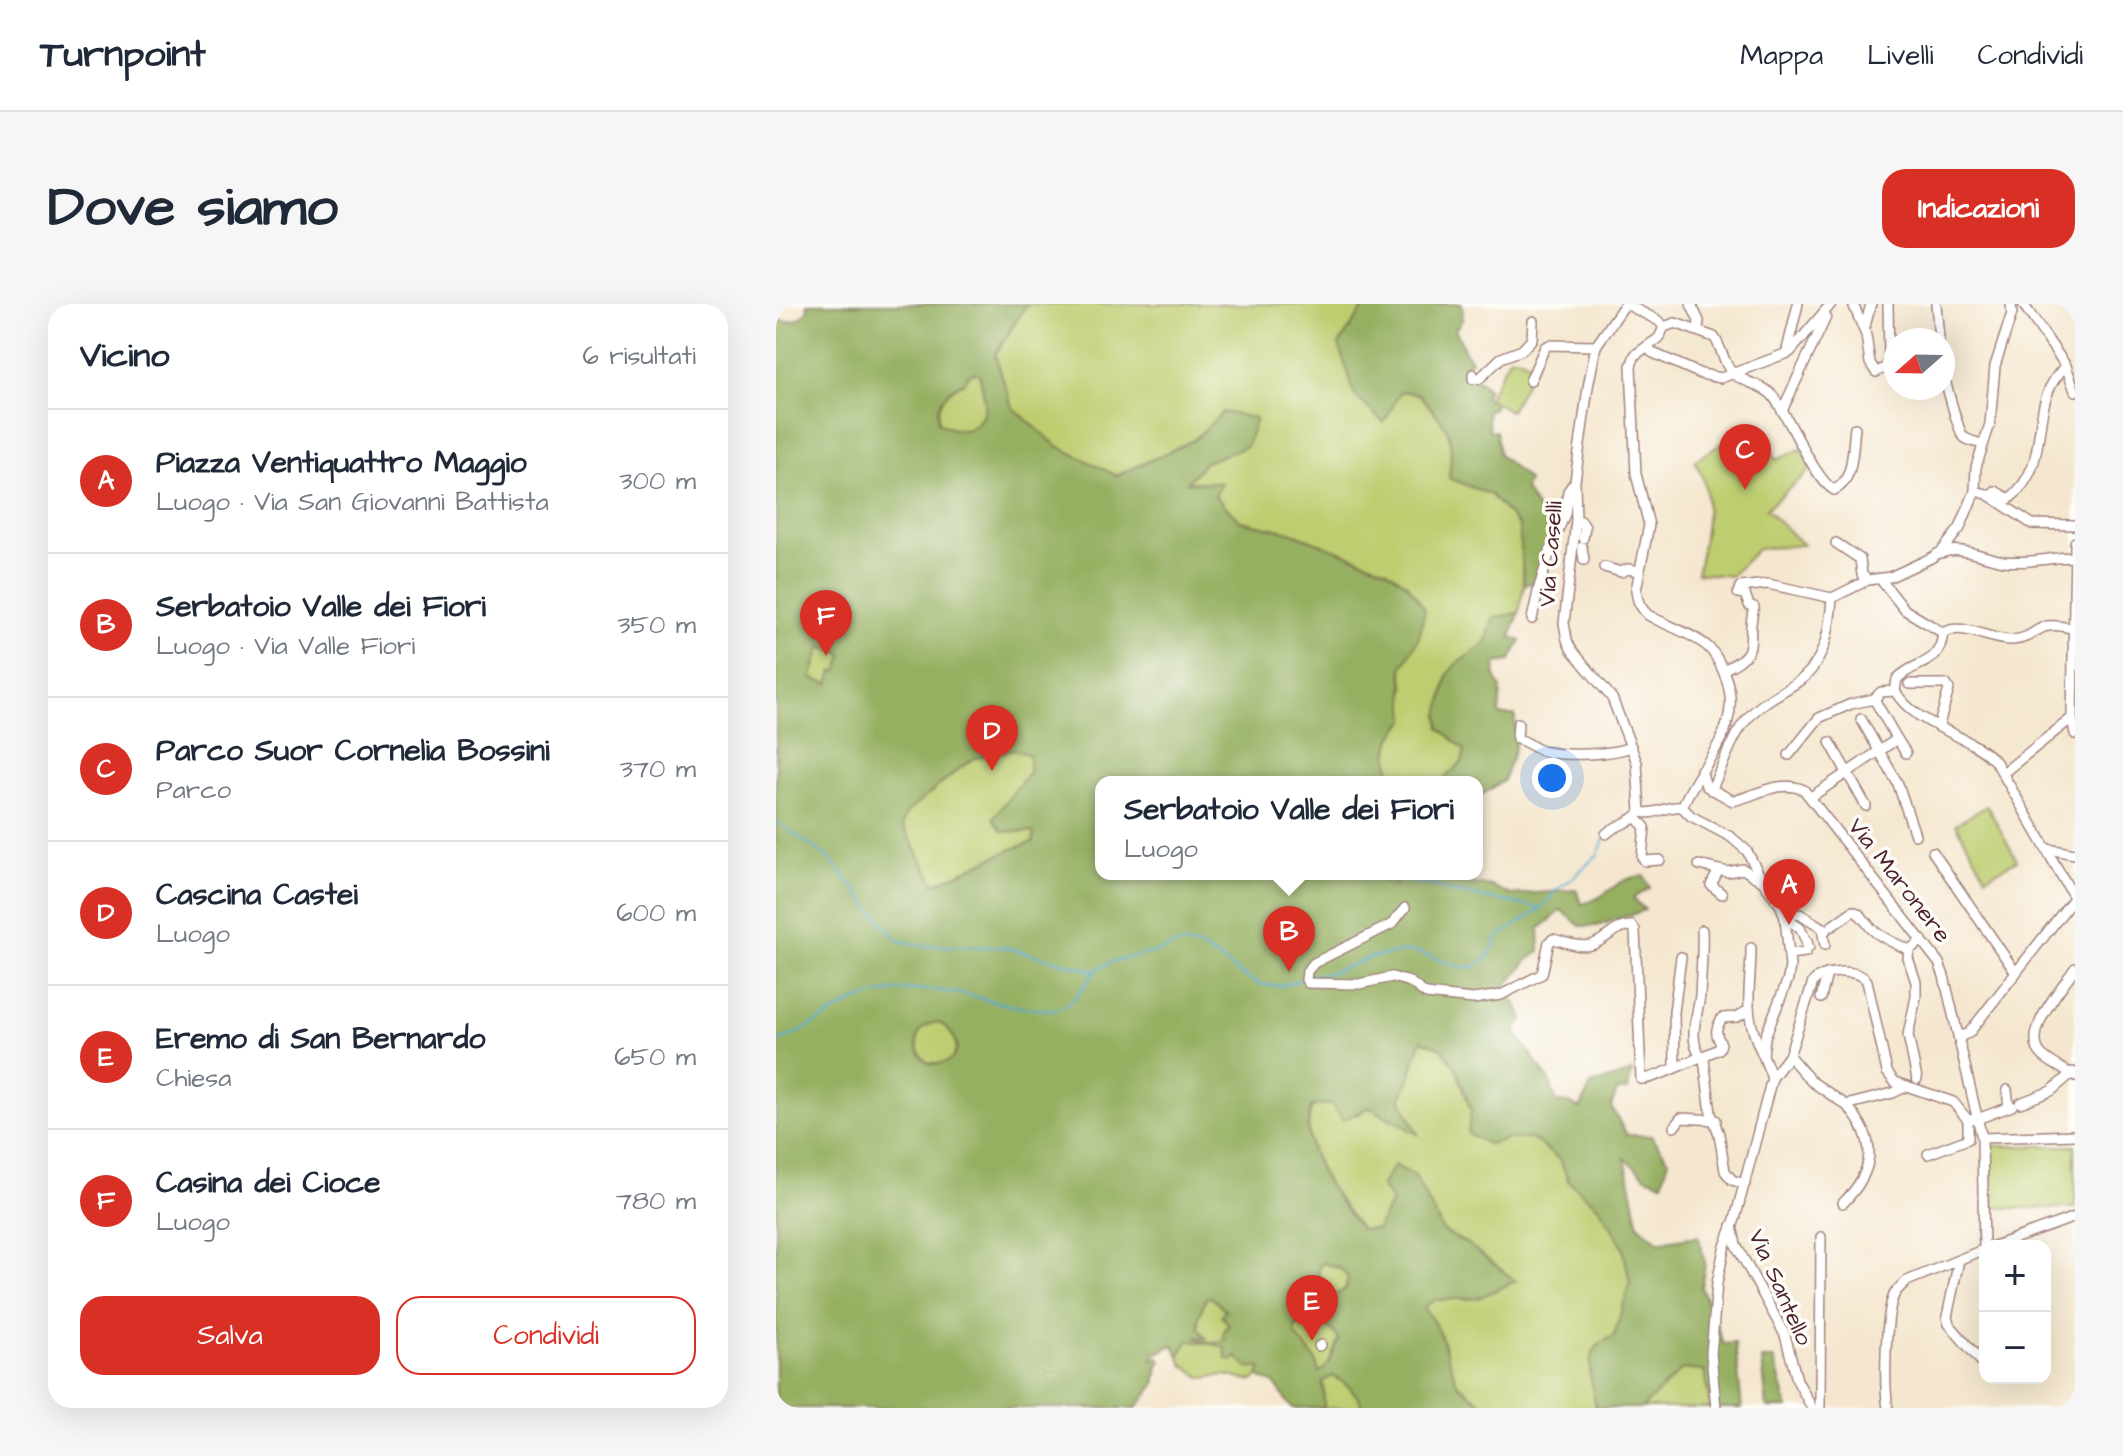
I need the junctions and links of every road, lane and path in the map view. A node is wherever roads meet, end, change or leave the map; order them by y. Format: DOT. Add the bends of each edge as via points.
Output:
graph roads {
  1 [pos="1625,304"];
  2 [pos="1691,304"];
  3 [pos="1798,304"];
  4 [pos="1853,304"];
  5 [pos="1871,304"];
  6 [pos="1888,304"];
  7 [pos="1936,304"];
  8 [pos="2025,306"];
  9 [pos="1830,307"];
  10 [pos="2012,309"];
  11 [pos="1533,321"];
  12 [pos="1664,327"];
  13 [pos="1938,328"];
  14 [pos="1698,329"];
  15 [pos="1864,330"];
  16 [pos="1596,346"];
  17 [pos="1646,347"];
  18 [pos="1786,354"];
  19 [pos="2066,366"];
  20 [pos="1473,374"];
  21 [pos="1733,374"];
  22 [pos="1530,381"];
  23 [pos="2075,391"];
  24 [pos="1951,400"];
  25 [pos="1782,411"];
  26 [pos="1855,428"];
  27 [pos="1982,444"];
  28 [pos="1575,481"];
  29 [pos="1975,491"];
  30 [pos="1990,496"];
  31 [pos="1576,521"];
  32 [pos="2075,525"];
  33 [pos="2075,542"];
  34 [pos="1836,543"];
  35 [pos="1938,554"];
  36 [pos="2075,557"];
  37 [pos="1584,560"];
  38 [pos="1604,567"];
  39 [pos="1639,571"];
  40 [pos="1885,581"];
  41 [pos="1865,582"];
  42 [pos="1832,598"];
  43 [pos="1532,619"];
  44 [pos="1943,633"];
  45 [pos="2074,635"];
  46 [pos="1723,670"];
  47 [pos="1909,684"];
  48 [pos="1895,691"];
  49 [pos="1874,699"];
  50 [pos="2072,718"];
  51 [pos="1861,719"];
  52 [pos="1518,723"];
  53 [pos="1939,725"];
  54 [pos="2075,734"];
  55 [pos="1897,739"];
  56 [pos="1830,742"];
  57 [pos="1631,747"];
  58 [pos="1879,751"];
  59 [pos="1906,753"];
  60 [pos="1789,755"];
  61 [pos="1704,765"];
  62 [pos="1722,769"];
  63 [pos="1845,772"];
  64 [pos="2003,773"];
  65 [pos="1709,788"];
  66 [pos="1688,795"];
  67 [pos="1811,797"];
  68 [pos="1866,806"];
  69 [pos="1682,807"];
  70 [pos="1638,815"];
  71 [pos="1606,834"];
  72 [pos="1915,835"];
  73 [pos="2048,849"];
  74 [pos="1933,852"];
  75 [pos="2074,854"];
  76 [pos="1660,860"];
  77 [pos="1699,865"];
  78 [pos="2057,865"];
  79 [pos="1719,870"];
  80 [pos="1763,882"];
  81 [pos="1722,894"];
  82 [pos="2075,898"];
  83 [pos="1781,906"];
  84 [pos="1405,908"];
  85 [pos="1785,918"];
  86 [pos="1827,928"];
  87 [pos="1702,930"];
  88 [pos="1922,940"];
  89 [pos="1825,945"];
  90 [pos="1751,948"];
  91 [pos="1909,950"];
  92 [pos="1789,954"];
  93 [pos="1681,957"];
  94 [pos="2075,968"];
  95 [pos="2016,973"];
  96 [pos="1827,974"];
  97 [pos="1821,998"];
  98 [pos="1749,1010"];
  99 [pos="1959,1037"];
  100 [pos="1763,1055"];
  101 [pos="1789,1056"];
  102 [pos="1701,1057"];
  103 [pos="1675,1065"];
  104 [pos="2074,1073"];
  105 [pos="1772,1078"];
  106 [pos="1917,1079"];
  107 [pos="1908,1086"];
  108 [pos="2007,1090"];
  109 [pos="1846,1105"];
  110 [pos="2014,1105"];
  111 [pos="1717,1120"];
  112 [pos="1973,1120"];
  113 [pos="1674,1127"];
  114 [pos="2075,1135"];
  115 [pos="1982,1138"];
  116 [pos="1928,1154"];
  117 [pos="1745,1184"];
  118 [pos="1843,1203"];
  119 [pos="2075,1217"];
  120 [pos="1732,1226"];
  121 [pos="1821,1237"];
  122 [pos="1984,1240"];
  123 [pos="2011,1240"];
  124 [pos="1979,1251"];
  125 [pos="1959,1260"];
  126 [pos="1979,1359"];
  127 [pos="1716,1408"];
  128 [pos="1812,1408"];
  129 [pos="1820,1408"];
  130 [pos="1888,1408"];
  1 -- 12 [label="street"];
  1 -- 16 [label="street, Via Caselli"];
  2 -- 14 [label="street"];
  3 -- 18 [label="street"];
  4 -- 15 [label="street"];
  5 -- 15 [label="street"];
  6 -- 15 [label="street" via="1889,359 1882,371 1872,369"];
  7 -- 13 [label="street"];
  8 -- 10 [label="street"];
  8 -- 19 [label="street"];
  9 -- 18 [label="street"];
  9 -- 25 [label="street"];
  10 -- 27 [label="street" via="1995,366 1990,424"];
  11 -- 20 [label="street" via="1532,339 1522,350 1501,358 1479,379"];
  12 -- 14 [label="street" via="1675,323"];
  12 -- 17 [label="street"];
  14 -- 21 [label="street" via="1718,342"];
  16 -- 22 [label="street" via="1545,347"];
  16 -- 28 [label="street, Via Caselli"];
  17 -- 21 [label="street" via="1701,374"];
  17 -- 39 [label="street" via="1631,366 1636,474 1649,525"];
  18 -- 21 [label="street"];
  19 -- 23 [label="street"];
  19 -- 30 [label="street" via="2044,399 2032,473 2009,499 1995,491"];
  21 -- 25 [label="street" via="1769,391"];
  24 -- 27 [label="street" via="1958,430"];
  25 -- 26 [label="street" via="1834,490 1849,473"];
  27 -- 29 [label="street"];
  28 -- 31 [label="street, Via Caselli"];
  28 -- 43 [label="street"];
  29 -- 30 [label="street"];
  29 -- 35 [label="street" via="1965,520"];
  30 -- 32 [label="street" via="2032,524"];
  31 -- 37 [label="street" via="1585,527"];
  31 -- 57 [label="street, Via Caselli" via="1564,623 1567,640 1612,698"];
  33 -- 36 [label="street"];
  34 -- 41 [label="street" via="1860,559"];
  35 -- 36 [label="street" via="1951,549 2027,563"];
  35 -- 40 [label="street"];
  36 -- 45 [label="street"];
  38 -- 39 [label="street"];
  39 -- 46 [label="street" via="1640,608 1706,645"];
  40 -- 41 [label="street"];
  40 -- 44 [label="street" via="1905,610"];
  41 -- 42 [label="street"];
  42 -- 46 [label="street" via="1768,584 1738,589 1754,607 1750,652"];
  42 -- 62 [label="street" via="1828,636 1814,665 1748,717"];
  44 -- 45 [label="street" via="2015,640 2046,624"];
  44 -- 48 [label="street" via="1935,656 1901,674"];
  45 -- 50 [label="street"];
  46 -- 61 [label="street" via="1731,699 1729,719 1726,733"];
  47 -- 53 [label="street" via="1946,684"];
  48 -- 49 [label="street" via="1881,692"];
  48 -- 53 [label="street" via="1909,709"];
  49 -- 55 [label="street"];
  49 -- 60 [label="street" via="1819,718"];
  50 -- 54 [label="street"];
  50 -- 64 [label="street"];
  51 -- 58 [label="street"];
  52 -- 57 [label="street" via="1517,739 1544,752 1593,754"];
  53 -- 64 [label="street" via="1983,749"];
  55 -- 58 [label="street"];
  55 -- 59 [label="street"];
  56 -- 63 [label="street"];
  57 -- 70 [label="street, Via Caselli" via="1637,763"];
  58 -- 63 [label="street"];
  58 -- 72 [label="street" via="1898,784"];
  61 -- 62 [label="street"];
  61 -- 65 [label="street"];
  61 -- 66 [label="street"];
  62 -- 65 [label="street"];
  63 -- 67 [label="street"];
  63 -- 68 [label="street"];
  64 -- 73 [label="street"];
  65 -- 66 [label="street"];
  65 -- 67 [label="street" via="1733,801 1791,784"];
  66 -- 69 [label="street"];
  67 -- 88 [label="street, Via Maronere"];
  69 -- 70 [label="street"];
  69 -- 80 [label="street" via="1740,844"];
  70 -- 71 [label="street"];
  70 -- 76 [label="street, Via Caselli" via="1645,827 1642,857"];
  73 -- 75 [label="street"];
  73 -- 78 [label="street"];
  74 -- 95 [label="street"];
  75 -- 78 [label="street"];
  77 -- 79 [label="street"];
  78 -- 82 [label="street"];
  79 -- 80 [label="street" via="1743,869"];
  79 -- 81 [label="street" via="1711,885"];
  80 -- 83 [label="street"];
  82 -- 95 [label="street"];
  83 -- 85 [label="street"];
  83 -- 86 [label="street"];
  84 -- 103 [label="street" via="1392,924 1314,963 1306,974 1308,983 1359,984 1392,977 1426,994 1473,999 1501,995 1542,974 1553,939 1591,945 1622,926 1632,926 1641,1079"];
  85 -- 92 [label="street"];
  85 -- 92 [label="street" via="1800,928 1808,944 1806,952"];
  86 -- 89 [label="street"];
  86 -- 91 [label="street" via="1853,911"];
  87 -- 102 [label="street" via="1693,1030"];
  88 -- 91 [label="street"];
  88 -- 99 [label="street, Via Maronere" via="1944,976"];
  90 -- 98 [label="street"];
  91 -- 106 [label="street" via="1916,997 1908,1035"];
  92 -- 100 [label="street" via="1788,979"];
  93 -- 103 [label="street"];
  94 -- 104 [label="street" via="2034,1038 2042,1056"];
  95 -- 99 [label="street" via="1969,1033"];
  96 -- 97 [label="street"];
  96 -- 101 [label="street" via="1813,982"];
  96 -- 107 [label="street" via="1864,977 1884,1065 1895,1082"];
  98 -- 100 [label="street"];
  98 -- 102 [label="street" via="1722,1018 1715,1031 1719,1049"];
  99 -- 112 [label="street, Via Maronere"];
  100 -- 105 [label="street"];
  101 -- 105 [label="street"];
  101 -- 109 [label="street" via="1811,1081"];
  102 -- 103 [label="street"];
  102 -- 111 [label="street"];
  104 -- 110 [label="street" via="2051,1091"];
  105 -- 117 [label="street"];
  107 -- 109 [label="street"];
  107 -- 112 [label="street" via="1953,1102"];
  108 -- 110 [label="street"];
  109 -- 118 [label="street" via="1869,1148 1865,1178"];
  110 -- 112 [label="street"];
  111 -- 113 [label="street" via="1681,1118"];
  111 -- 117 [label="street" via="1725,1171"];
  112 -- 115 [label="street, Via Maronere"];
  112 -- 116 [label="street" via="1968,1139"];
  114 -- 115 [label="street"];
  115 -- 122 [label="street, Via Maronere"];
  117 -- 120 [label="street"];
  119 -- 123 [label="street"];
  120 -- 127 [label="street" via="1717,1283 1711,1354"];
  120 -- 128 [label="street, Via Santello" via="1736,1245 1785,1335 1797,1380"];
  121 -- 129 [label="street"];
  124 -- 125 [label="street"];
  125 -- 126 [label="street" via="1947,1317"];
  125 -- 130 [label="street" via="1907,1281 1893,1298"];
}
